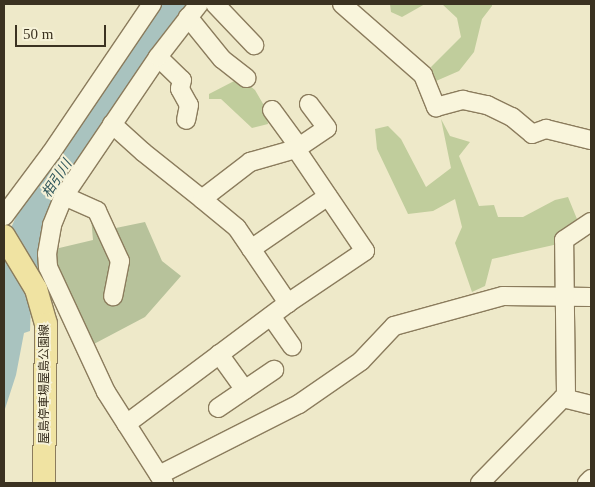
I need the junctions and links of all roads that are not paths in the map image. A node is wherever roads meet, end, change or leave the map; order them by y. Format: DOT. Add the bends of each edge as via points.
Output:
graph roads {
  1 [pos="152,4"];
  2 [pos="215,4"];
  3 [pos="342,4"];
  4 [pos="193,10"];
  5 [pos="254,45"];
  6 [pos="158,58"];
  7 [pos="246,78"];
  8 [pos="309,104"];
  9 [pos="272,110"];
  10 [pos="186,120"];
  11 [pos="112,124"];
  12 [pos="591,140"];
  13 [pos="298,148"];
  14 [pos="64,196"];
  15 [pos="328,196"];
  16 [pos="202,199"];
  17 [pos="4,216"];
  18 [pos="591,222"];
  19 [pos="4,236"];
  20 [pos="251,249"];
  21 [pos="113,296"];
  22 [pos="566,297"];
  23 [pos="591,297"];
  24 [pos="48,299"];
  25 [pos="288,303"];
  26 [pos="271,316"];
  27 [pos="292,346"];
  28 [pos="219,354"];
  29 [pos="274,370"];
  30 [pos="245,390"];
  31 [pos="563,398"];
  32 [pos="591,406"];
  33 [pos="218,408"];
  34 [pos="126,424"];
  35 [pos="161,479"];
  36 [pos="591,479"];
  37 [pos="44,483"];
  38 [pos="480,483"];
  39 [pos="587,483"];
  1 -- 17 [label="street"];
  2 -- 5 [label="street"];
  3 -- 12 [label="street" via="423,75 436,106 463,100 487,105 512,117 532,134 546,128"];
  4 -- 6 [label="street"];
  4 -- 7 [label="street" via="222,59"];
  6 -- 10 [label="street" via="182,80 180,89 189,105"];
  6 -- 11 [label="street"];
  8 -- 13 [label="street" via="327,128"];
  9 -- 13 [label="street"];
  11 -- 14 [label="street"];
  11 -- 16 [label="street"];
  13 -- 15 [label="street"];
  13 -- 16 [label="street" via="250,162"];
  14 -- 21 [label="street" via="97,211 120,261"];
  14 -- 24 [label="street" via="52,225"];
  15 -- 20 [label="street"];
  15 -- 25 [label="street" via="365,250"];
  16 -- 20 [label="street" via="237,228"];
  18 -- 22 [label="street" via="564,240"];
  19 -- 24 [label="main road, 屋島停車場屋島公園線"];
  20 -- 25 [label="street"];
  22 -- 23 [label="street"];
  22 -- 31 [label="street" via="566,396"];
  22 -- 35 [label="street" via="503,296 394,326 361,361 300,404"];
  24 -- 34 [label="street"];
  24 -- 37 [label="main road, 屋島停車場屋島公園線"];
  25 -- 26 [label="street"];
  26 -- 27 [label="street"];
  26 -- 28 [label="street"];
  28 -- 30 [label="street"];
  28 -- 34 [label="street"];
  29 -- 30 [label="street"];
  30 -- 33 [label="street"];
  31 -- 32 [label="street"];
  31 -- 38 [label="street"];
  34 -- 35 [label="street"];
  36 -- 39 [label="street"];
}
